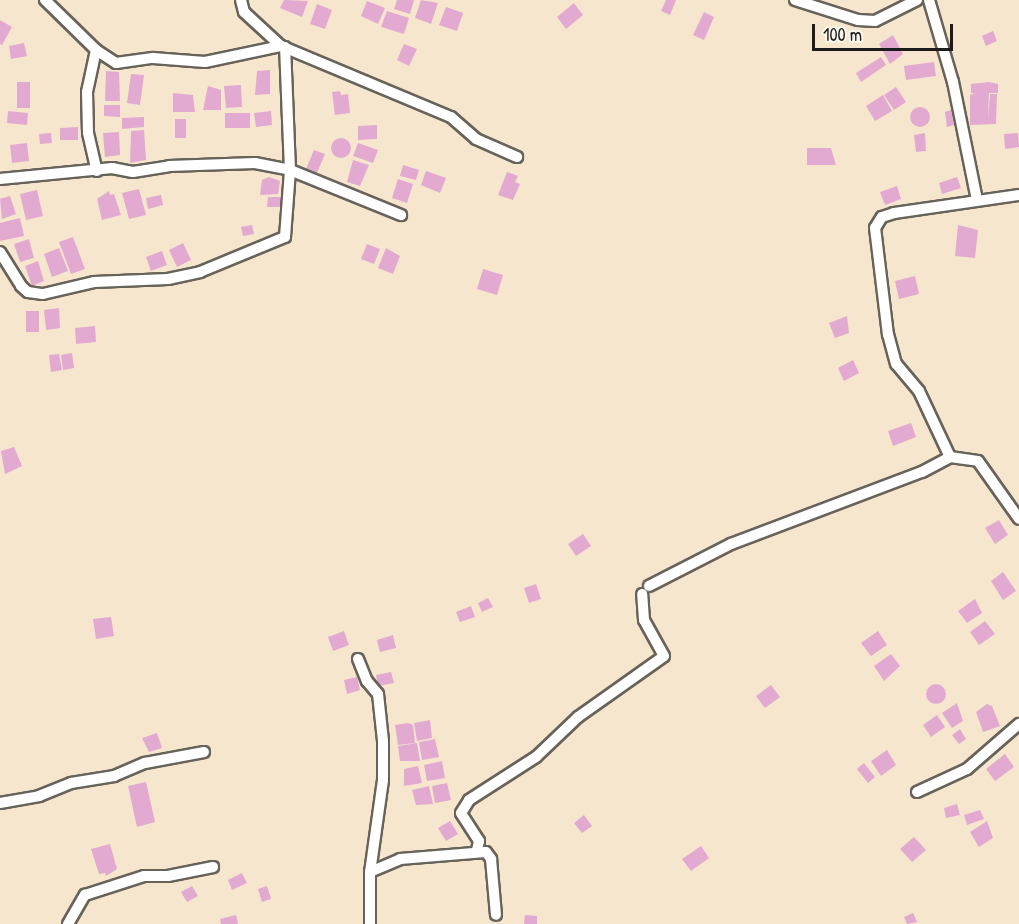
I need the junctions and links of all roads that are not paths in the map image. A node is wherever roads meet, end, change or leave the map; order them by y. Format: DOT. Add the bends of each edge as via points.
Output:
graph roads {
  1 [pos="45,0"];
  2 [pos="241,0"];
  3 [pos="795,0"];
  4 [pos="917,0"];
  5 [pos="929,0"];
  6 [pos="283,46"];
  7 [pos="96,51"];
  8 [pos="517,157"];
  9 [pos="290,170"];
  10 [pos="97,171"];
  11 [pos="0,179"];
  12 [pos="1019,195"];
  13 [pos="977,200"];
  14 [pos="401,215"];
  15 [pos="0,252"];
  16 [pos="950,457"];
  17 [pos="1019,519"];
  18 [pos="358,659"];
  19 [pos="1019,724"];
  20 [pos="204,752"];
  21 [pos="917,792"];
  22 [pos="0,803"];
  23 [pos="477,850"];
  24 [pos="213,867"];
  25 [pos="370,872"];
  26 [pos="496,915"];
  27 [pos="68,924"];
  28 [pos="370,924"];
  1 -- 7 [label="street"];
  2 -- 6 [label="street" via="244,12"];
  3 -- 4 [label="street" via="858,20 875,21"];
  5 -- 13 [label="street" via="953,82"];
  6 -- 7 [label="street" via="205,62 153,58 116,63"];
  6 -- 8 [label="street" via="451,117 476,139"];
  6 -- 9 [label="street"];
  7 -- 10 [label="street" via="87,92 88,133"];
  9 -- 10 [label="street" via="246,163"];
  9 -- 14 [label="street"];
  9 -- 15 [label="street" via="285,237 200,272 168,279 94,282 44,294 28,292 21,286"];
  10 -- 11 [label="street"];
  12 -- 13 [label="street"];
  13 -- 16 [label="street" via="894,213 882,217 875,228 888,335 896,363 913,381"];
  16 -- 17 [label="street" via="978,461"];
  16 -- 23 [label="street" via="922,472 731,544 645,590 644,620 664,656 578,717 536,757 469,800 461,813 479,841"];
  18 -- 25 [label="street" via="381,702 383,780"];
  19 -- 21 [label="street" via="967,769"];
  20 -- 22 [label="street" via="145,763 114,776"];
  23 -- 25 [label="street" via="400,859"];
  23 -- 26 [label="street" via="486,852 491,859"];
  24 -- 27 [label="street" via="168,876 144,876 85,895"];
  25 -- 28 [label="street"];
}
